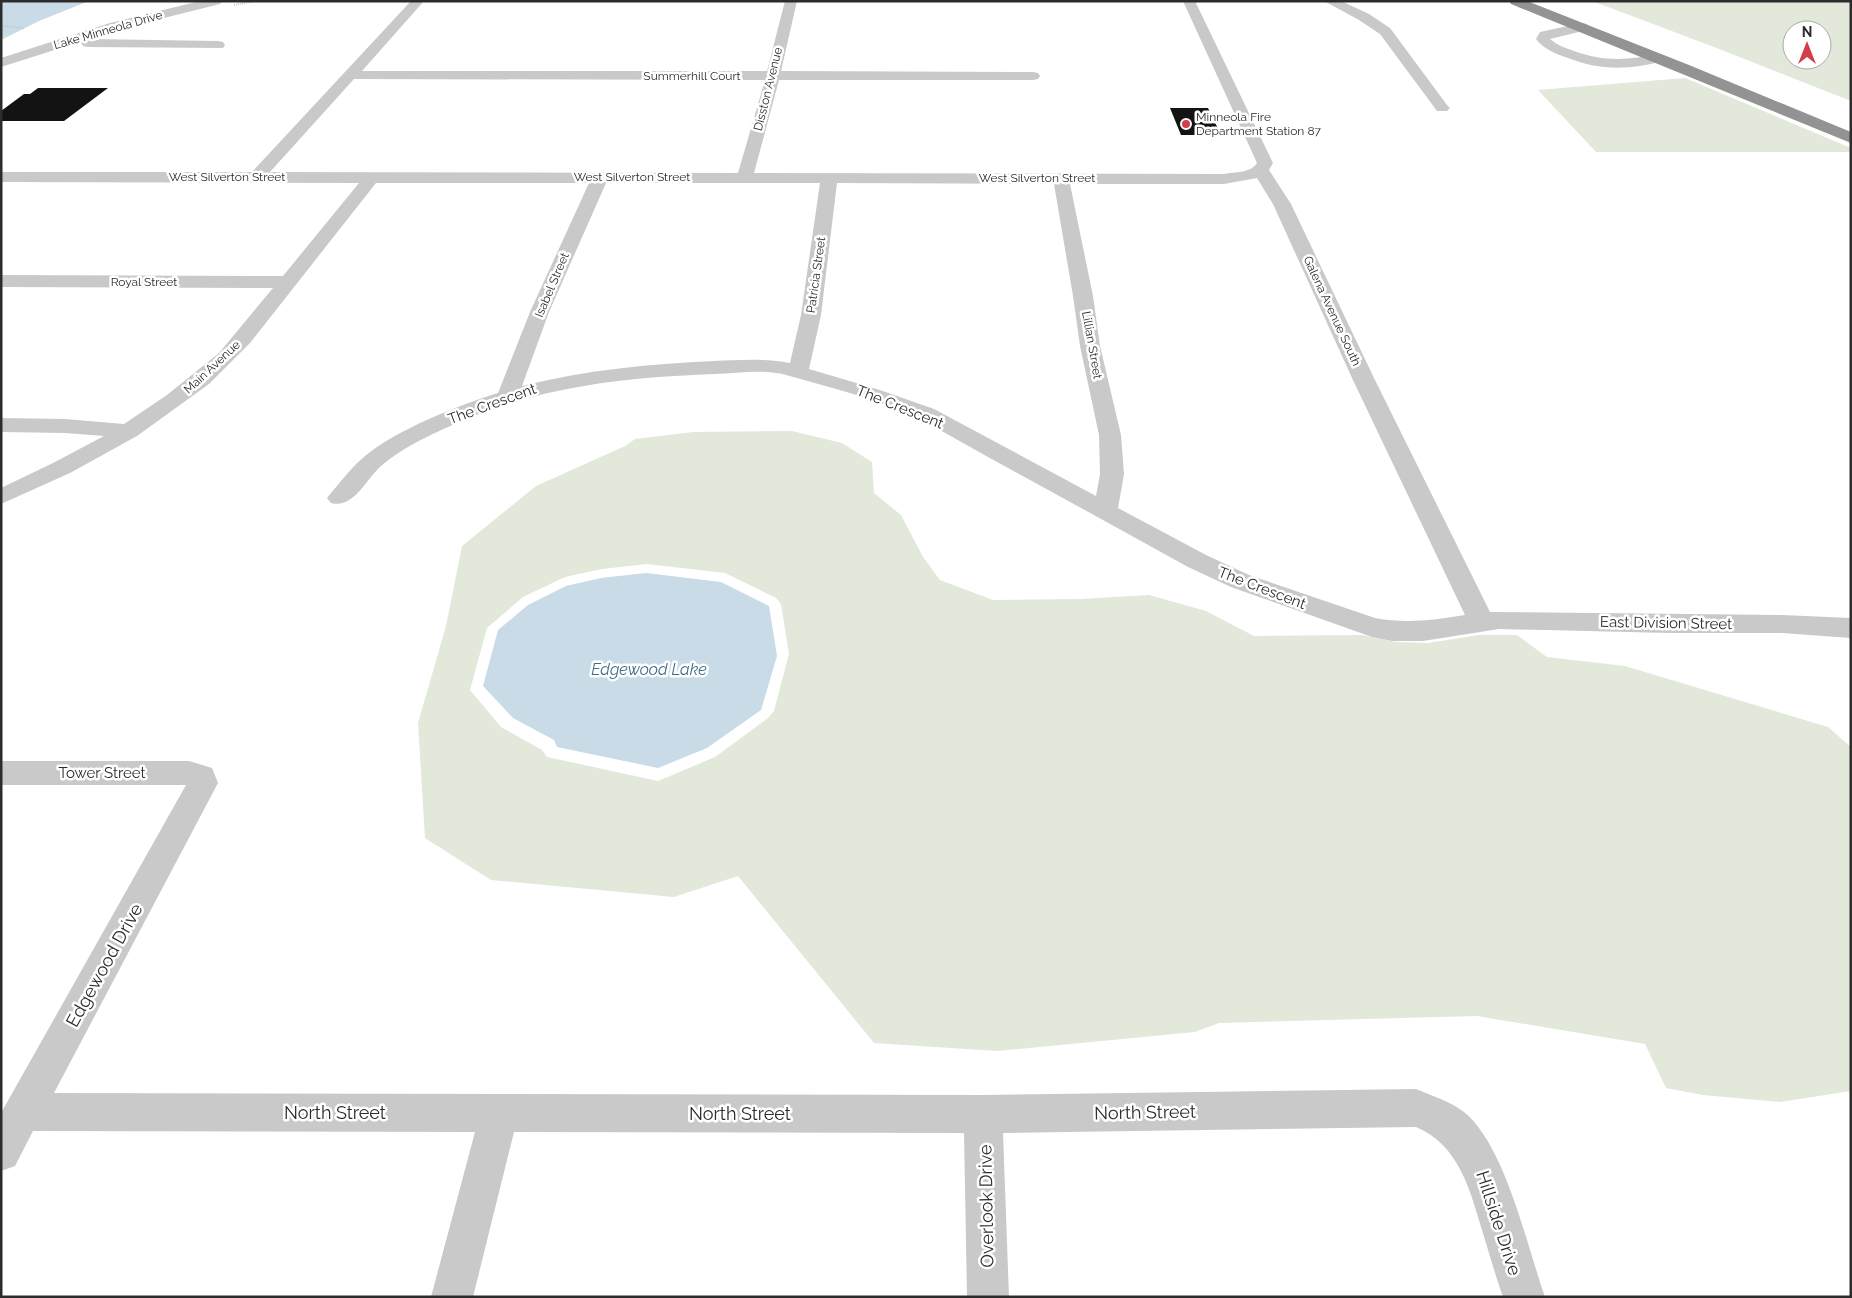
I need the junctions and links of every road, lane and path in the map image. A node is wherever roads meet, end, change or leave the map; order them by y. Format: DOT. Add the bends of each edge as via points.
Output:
graph roads {
  1 [pos="216,1"];
  2 [pos="418,1"];
  3 [pos="790,1"];
  4 [pos="1189,1"];
  5 [pos="1330,1"];
  6 [pos="1515,1"];
  7 [pos="1,26"];
  8 [pos="1582,27"];
  9 [pos="24,28"];
  10 [pos="62,42"];
  11 [pos="218,45"];
  12 [pos="1659,58"];
  13 [pos="1,63"];
  14 [pos="351,75"];
  15 [pos="773,76"];
  16 [pos="1033,76"];
  17 [pos="1442,108"];
  18 [pos="1851,138"];
  19 [pos="1261,170"];
  20 [pos="1,177"];
  21 [pos="372,177"];
  22 [pos="600,177"];
  23 [pos="745,177"];
  24 [pos="256,178"];
  25 [pos="829,178"];
  26 [pos="1061,178"];
  27 [pos="1,281"];
  28 [pos="288,282"];
  29 [pos="798,373"];
  30 [pos="508,395"];
  31 [pos="1,425"];
  32 [pos="129,431"];
  33 [pos="1,497"];
  34 [pos="339,498"];
  35 [pos="1106,511"];
  36 [pos="1482,622"];
  37 [pos="1851,628"];
  38 [pos="1,773"];
  39 [pos="201,777"];
  40 [pos="23,1112"];
  41 [pos="500,1112"];
  42 [pos="983,1114"];
  43 [pos="1452,1127"];
  44 [pos="1,1152"];
  45 [pos="452,1297"];
  46 [pos="988,1297"];
  47 [pos="1524,1297"];
  1 -- 10 [label="street, Lake Minneola Drive"];
  2 -- 14 [label="street"];
  3 -- 15 [label="street, Disston Avenue"];
  4 -- 19 [label="street, Galena Avenue South" via="1265,163"];
  5 -- 17 [label="street" via="1385,31"];
  6 -- 8 [label="highway"];
  7 -- 9 [label="path"];
  8 -- 12 [label="highway"];
  8 -- 12 [label="street" via="1545,35 1543,39 1548,46 1590,62 1624,65"];
  10 -- 11 [label="street"];
  10 -- 13 [label="street, Lake Minneola Drive"];
  12 -- 18 [label="highway"];
  14 -- 15 [label="street, Summerhill Court"];
  14 -- 24 [label="street"];
  15 -- 16 [label="street, Summerhill Court"];
  15 -- 23 [label="street, Disston Avenue"];
  19 -- 26 [label="street, West Silverton Street" via="1224,179"];
  19 -- 36 [label="street, Galena Avenue South" via="1282,204"];
  20 -- 24 [label="street, West Silverton Street"];
  21 -- 22 [label="street, West Silverton Street"];
  21 -- 24 [label="street, West Silverton Street"];
  21 -- 28 [label="street, Main Avenue"];
  22 -- 23 [label="street, West Silverton Street"];
  22 -- 30 [label="street, Isabel Street" via="560,263"];
  23 -- 25 [label="street, West Silverton Street"];
  25 -- 26 [label="street, West Silverton Street"];
  25 -- 29 [label="street, Patricia Street" via="812,315"];
  26 -- 35 [label="street, Lillian Street" via="1090,346 1110,435 1112,474"];
  27 -- 28 [label="street, Royal Street"];
  28 -- 32 [label="street, Main Avenue" via="227,355 174,401"];
  29 -- 30 [label="street, The Crescent" via="765,366 619,373 560,382"];
  29 -- 35 [label="street, The Crescent" via="887,398 926,414"];
  30 -- 34 [label="street, The Crescent" via="392,448 373,462"];
  31 -- 32 [label="street"];
  32 -- 33 [label="street, Main Avenue" via="86,456"];
  35 -- 36 [label="street, The Crescent" via="1240,581 1372,627 1423,631"];
  36 -- 37 [label="street, East Division Street" via="1782,624"];
  38 -- 39 [label="street, Tower Street" via="190,773"];
  39 -- 40 [label="street, Edgewood Drive" via="203,783"];
  40 -- 41 [label="street, North Street"];
  40 -- 44 [label="street, Edgewood Drive"];
  41 -- 42 [label="street, North Street"];
  41 -- 45 [label="street"];
  42 -- 43 [label="street, North Street" via="1416,1108 1434,1114"];
  42 -- 46 [label="street, Overlook Drive"];
  43 -- 47 [label="street, Hillside Drive" via="1464,1139 1483,1169"];
}
